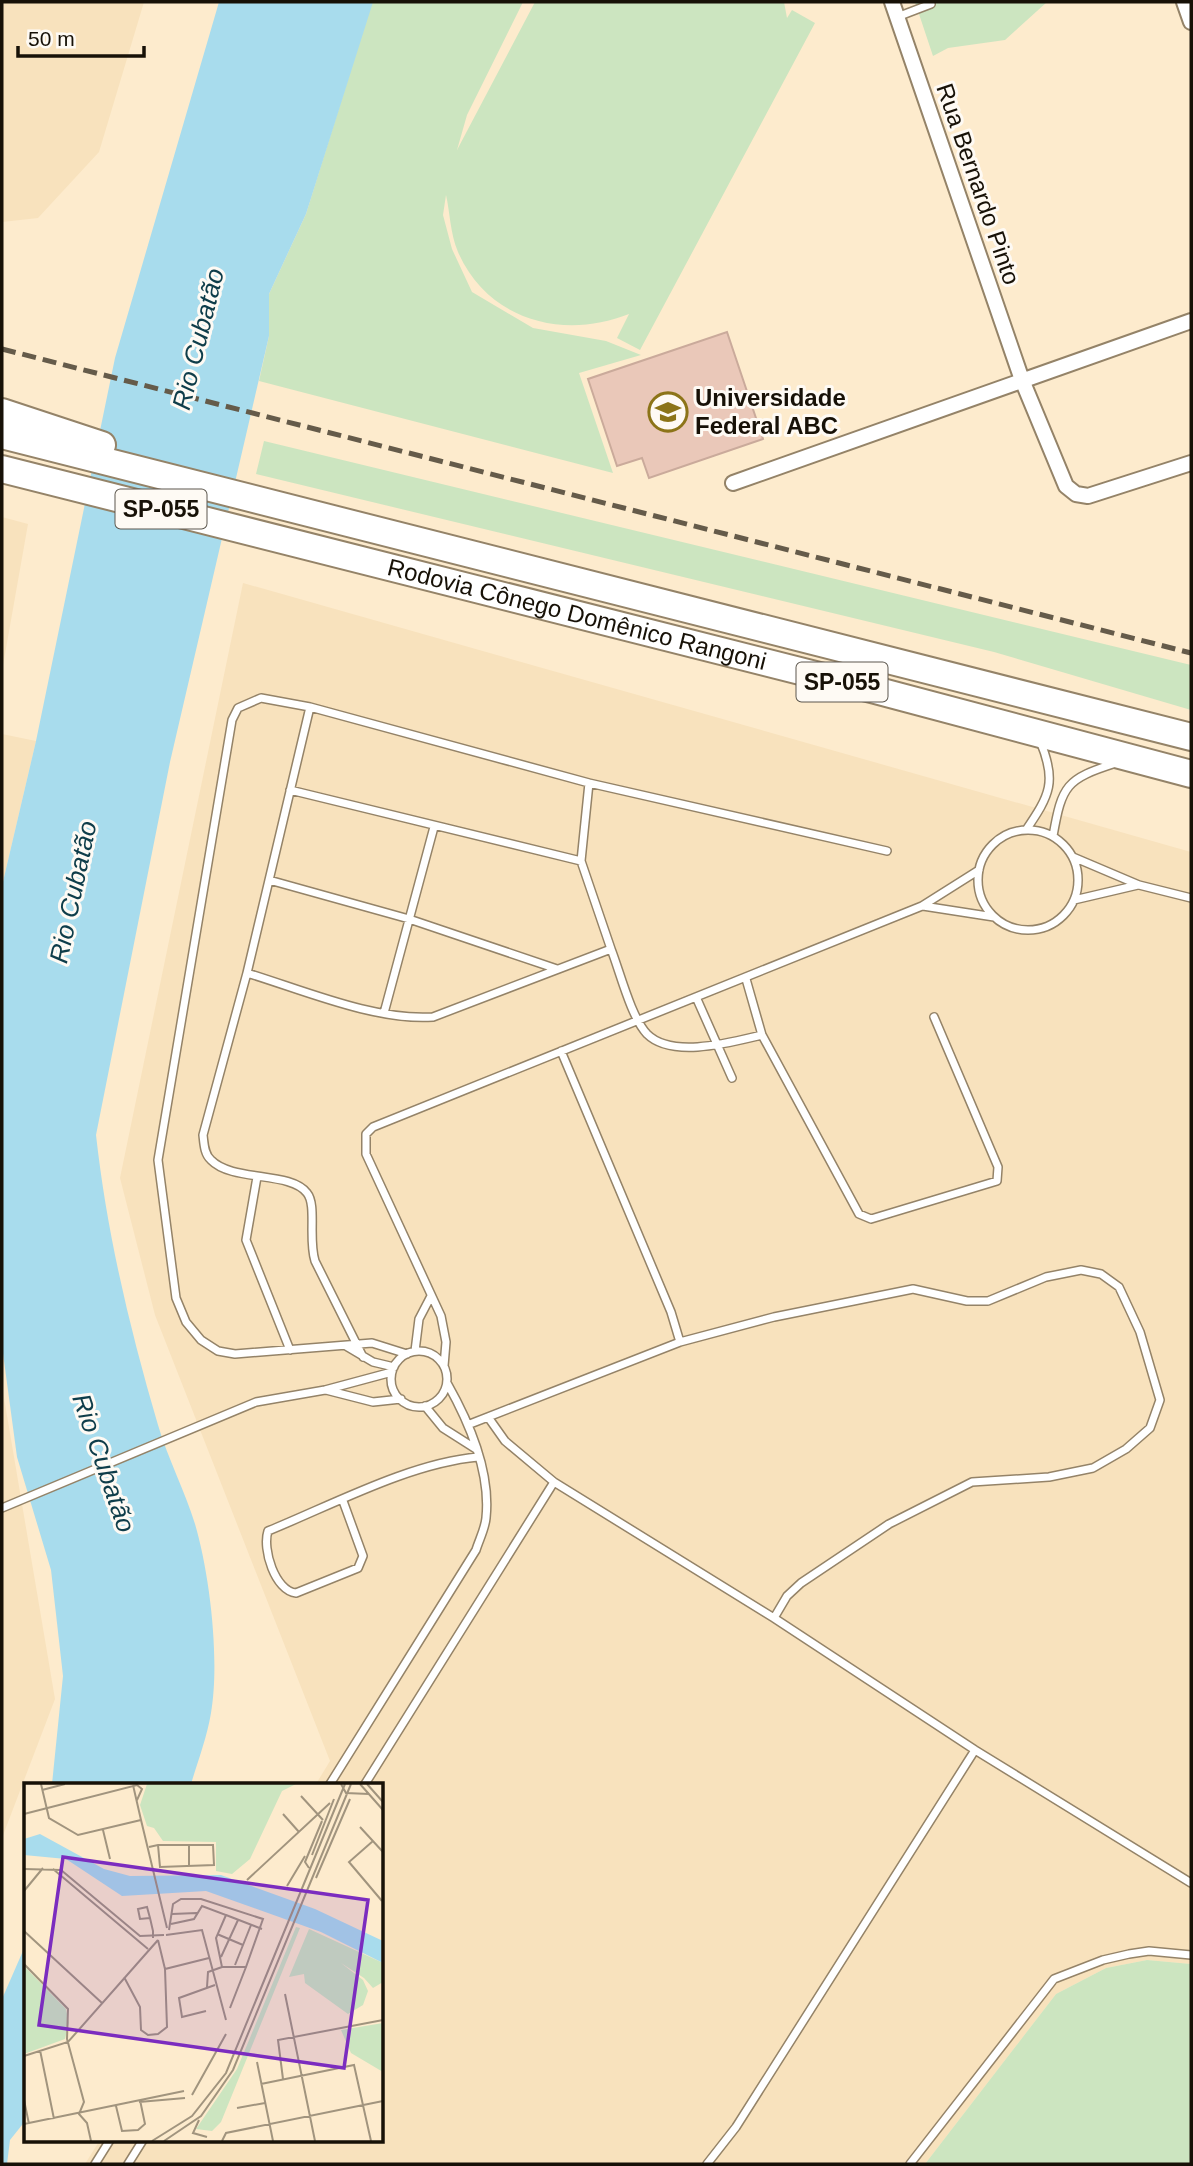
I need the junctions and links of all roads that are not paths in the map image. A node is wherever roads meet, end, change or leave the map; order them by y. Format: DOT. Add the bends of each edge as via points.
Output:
graph roads {
  1 [pos="892,2"];
  2 [pos="1184,2"];
  3 [pos="931,4"];
  4 [pos="897,17"];
  5 [pos="1191,22"];
  6 [pos="1191,321"];
  7 [pos="1022,380"];
  8 [pos="2,412"];
  9 [pos="2,435"];
  10 [pos="1191,463"];
  11 [pos="2,469"];
  12 [pos="2,483"];
  13 [pos="733,483"];
  14 [pos="259,500"];
  15 [pos="263,535"];
  16 [pos="310,707"];
  17 [pos="1037,734"];
  18 [pos="1191,737"];
  19 [pos="1131,759"];
  20 [pos="1191,774"];
  21 [pos="589,783"];
  22 [pos="290,790"];
  23 [pos="434,827"];
  24 [pos="1026,830"];
  25 [pos="1053,836"];
  26 [pos="887,852"];
  27 [pos="1072,856"];
  28 [pos="581,861"];
  29 [pos="979,870"];
  30 [pos="269,880"];
  31 [pos="1139,885"];
  32 [pos="1191,898"];
  33 [pos="1074,900"];
  34 [pos="922,906"];
  35 [pos="995,917"];
  36 [pos="409,919"];
  37 [pos="611,949"];
  38 [pos="558,970"];
  39 [pos="247,973"];
  40 [pos="746,979"];
  41 [pos="696,997"];
  42 [pos="384,1013"];
  43 [pos="934,1017"];
  44 [pos="639,1020"];
  45 [pos="762,1035"];
  46 [pos="717,1046"];
  47 [pos="561,1051"];
  48 [pos="732,1078"];
  49 [pos="257,1177"];
  50 [pos="431,1296"];
  51 [pos="680,1342"];
  52 [pos="358,1343"];
  53 [pos="345,1345"];
  54 [pos="290,1350"];
  55 [pos="411,1352"];
  56 [pos="363,1357"];
  57 [pos="444,1366"];
  58 [pos="393,1369"];
  59 [pos="447,1383"];
  60 [pos="326,1390"];
  61 [pos="401,1399"];
  62 [pos="425,1406"];
  63 [pos="488,1417"];
  64 [pos="470,1424"];
  65 [pos="477,1453"];
  66 [pos="554,1482"];
  67 [pos="343,1501"];
  68 [pos="2,1508"];
  69 [pos="774,1618"];
  70 [pos="975,1750"];
  71 [pos="331,1783"];
  72 [pos="366,1783"];
  73 [pos="1191,1883"];
  74 [pos="1191,1955"];
  75 [pos="109,2142"];
  76 [pos="142,2142"];
  77 [pos="94,2164"];
  78 [pos="128,2164"];
  79 [pos="707,2164"];
  80 [pos="910,2164"];
  1 -- 4 [label="street, Rua Bernardo Pinto"];
  2 -- 5 [label="street"];
  3 -- 4 [label="lane"];
  4 -- 7 [label="street, Rua Bernardo Pinto"];
  6 -- 7 [label="street"];
  7 -- 10 [label="street, Rua Bernardo Pinto" via="1066,486 1076,494 1105,492"];
  7 -- 13 [label="street"];
  8 -- 14 [label="highway"];
  9 -- 14 [label="highway, Rodovia Cônego Domênico Rangoni / SP-055"];
  11 -- 15 [label="highway, Rodovia Cônego Domênico Rangoni / SP-055"];
  12 -- 15 [label="highway"];
  14 -- 18 [label="highway, Rodovia Cônego Domênico Rangoni / SP-055"];
  15 -- 17 [label="highway, Rodovia Cônego Domênico Rangoni / SP-055"];
  16 -- 21 [label="lane"];
  16 -- 22 [label="lane"];
  16 -- 54 [label="lane" via="261,698 238,708 232,720 158,1160 176,1298 186,1322 218,1351"];
  17 -- 19 [label="highway, Rodovia Cônego Domênico Rangoni / SP-055"];
  17 -- 24 [label="lane" via="1051,775 1044,805"];
  19 -- 20 [label="highway, Rodovia Cônego Domênico Rangoni / SP-055"];
  19 -- 25 [label="lane" via="1071,781 1058,805"];
  21 -- 26 [label="lane"];
  21 -- 28 [label="lane"];
  22 -- 23 [label="lane"];
  22 -- 30 [label="lane"];
  23 -- 28 [label="lane"];
  23 -- 36 [label="lane"];
  24 -- 25 [label="lane"];
  24 -- 29 [label="lane" via="996,842"];
  25 -- 27 [label="lane"];
  27 -- 31 [label="lane"];
  27 -- 33 [label="lane" via="1078,878"];
  28 -- 37 [label="lane"];
  29 -- 34 [label="lane"];
  29 -- 35 [label="lane" via="979,891"];
  30 -- 36 [label="lane"];
  30 -- 39 [label="lane"];
  31 -- 32 [label="lane"];
  31 -- 33 [label="lane"];
  33 -- 35 [label="lane" via="1060,919 1039,929 1015,929"];
  34 -- 35 [label="lane"];
  34 -- 40 [label="lane"];
  36 -- 38 [label="lane"];
  36 -- 42 [label="lane"];
  37 -- 38 [label="lane"];
  37 -- 44 [label="lane"];
  38 -- 42 [label="lane" via="433,1017"];
  39 -- 42 [label="lane"];
  39 -- 49 [label="lane" via="203,1135 210,1160"];
  40 -- 41 [label="lane"];
  40 -- 45 [label="lane"];
  41 -- 44 [label="lane"];
  41 -- 46 [label="lane"];
  43 -- 45 [label="lane" via="998,1167 997,1181 871,1219 859,1214"];
  44 -- 46 [label="lane" via="659,1042"];
  44 -- 47 [label="lane"];
  45 -- 46 [label="lane"];
  46 -- 48 [label="lane"];
  47 -- 50 [label="lane" via="373,1127 366,1134 366,1154"];
  47 -- 51 [label="lane"];
  49 -- 52 [label="lane" via="295,1184 312,1199 310,1245 315,1261"];
  49 -- 54 [label="lane" via="246,1240"];
  50 -- 55 [label="lane" via="419,1319"];
  50 -- 57 [label="lane" via="444,1328"];
  51 -- 63 [label="lane"];
  51 -- 69 [label="lane" via="774,1317 913,1289 988,1301 1046,1277 1081,1270 1101,1274 1119,1287 1140,1332 1160,1400 1150,1428 1126,1450 1093,1468 972,1482 889,1524 801,1583"];
  52 -- 53 [label="lane"];
  52 -- 55 [label="lane"];
  52 -- 56 [label="lane"];
  53 -- 54 [label="lane"];
  53 -- 56 [label="lane"];
  55 -- 57 [label="lane" via="427,1352"];
  55 -- 58 [label="lane"];
  56 -- 58 [label="lane"];
  57 -- 59 [label="lane"];
  58 -- 60 [label="lane"];
  58 -- 61 [label="lane" via="393,1387"];
  59 -- 62 [label="lane" via="439,1398"];
  59 -- 64 [label="lane"];
  60 -- 61 [label="lane" via="373,1402"];
  60 -- 68 [label="lane" via="256,1402"];
  61 -- 62 [label="lane"];
  62 -- 65 [label="lane" via="443,1428"];
  63 -- 64 [label="lane"];
  63 -- 66 [label="lane" via="505,1441"];
  64 -- 65 [label="lane"];
  65 -- 67 [label="lane" via="425,1467"];
  65 -- 71 [label="lane" via="486,1493 486,1520 476,1550"];
  66 -- 69 [label="lane"];
  66 -- 72 [label="lane"];
  67 -- 67 [label="lane" via="268,1531 265,1547 282,1588 288,1592 296,1593 358,1568 363,1556"];
  69 -- 70 [label="lane"];
  70 -- 73 [label="lane"];
  70 -- 79 [label="lane" via="736,2127"];
  74 -- 80 [label="lane" via="1129,1954 1054,1979"];
  75 -- 77 [label="lane"];
  76 -- 78 [label="lane"];
}
